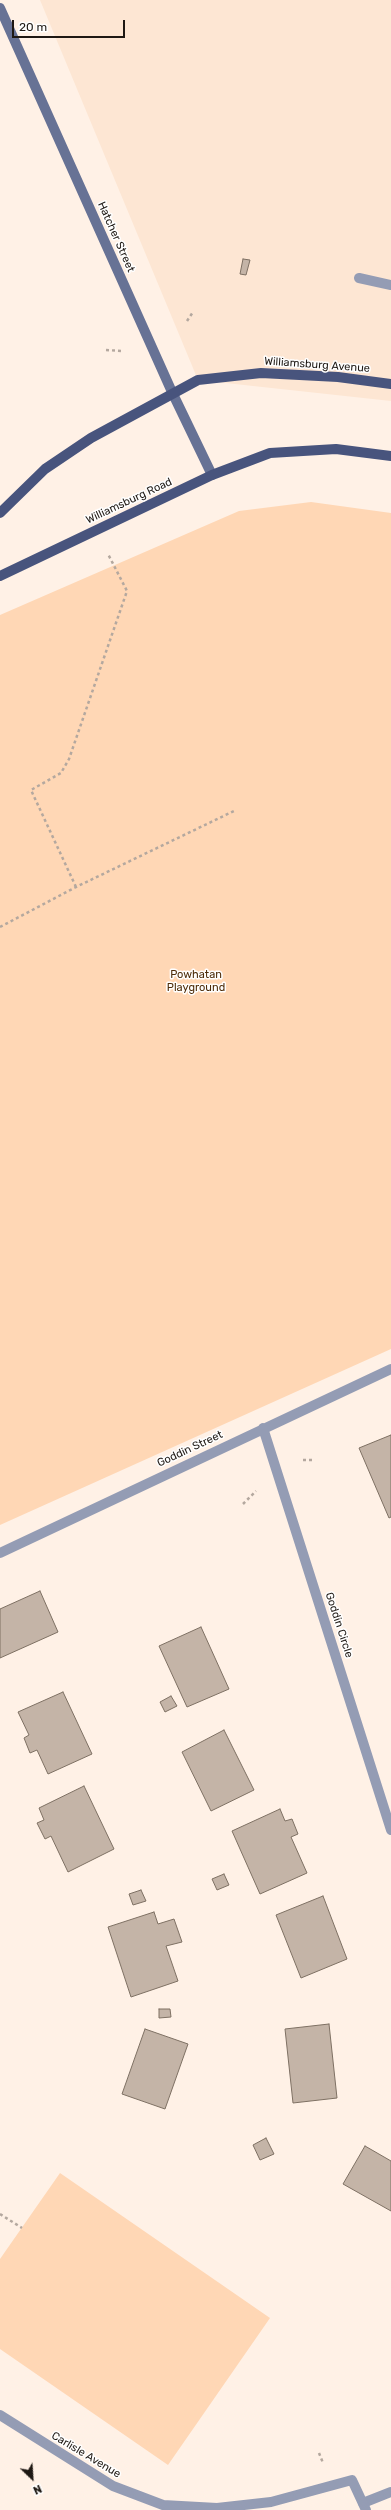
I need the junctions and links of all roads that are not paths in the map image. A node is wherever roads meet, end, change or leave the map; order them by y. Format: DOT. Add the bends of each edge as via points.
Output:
graph roads {
  1 [pos="0,8"];
  2 [pos="359,278"];
  3 [pos="391,285"];
  4 [pos="391,384"];
  5 [pos="172,392"];
  6 [pos="391,456"];
  7 [pos="212,475"];
  8 [pos="0,513"];
  9 [pos="0,576"];
  10 [pos="391,1369"];
  11 [pos="263,1428"];
  12 [pos="0,1553"];
  13 [pos="391,1830"];
  14 [pos="0,2415"];
  15 [pos="391,2492"];
  16 [pos="364,2507"];
  1 -- 5 [label="street, Hatcher Street"];
  2 -- 3 [label="street"];
  4 -- 5 [label="main road, Williamsburg Avenue" via="338,377 261,373 198,380"];
  5 -- 7 [label="street, Hatcher Street"];
  5 -- 8 [label="main road" via="91,438 45,469"];
  6 -- 7 [label="main road, Williamsburg Road" via="336,450 270,452"];
  7 -- 9 [label="main road, Williamsburg Road"];
  10 -- 11 [label="street, Goddin Street"];
  11 -- 12 [label="street, Goddin Street"];
  11 -- 13 [label="street, Goddin Circle"];
  14 -- 16 [label="street, Carlisle Avenue" via="113,2486 163,2505 217,2508 272,2502 352,2480"];
  15 -- 16 [label="street"];
}
